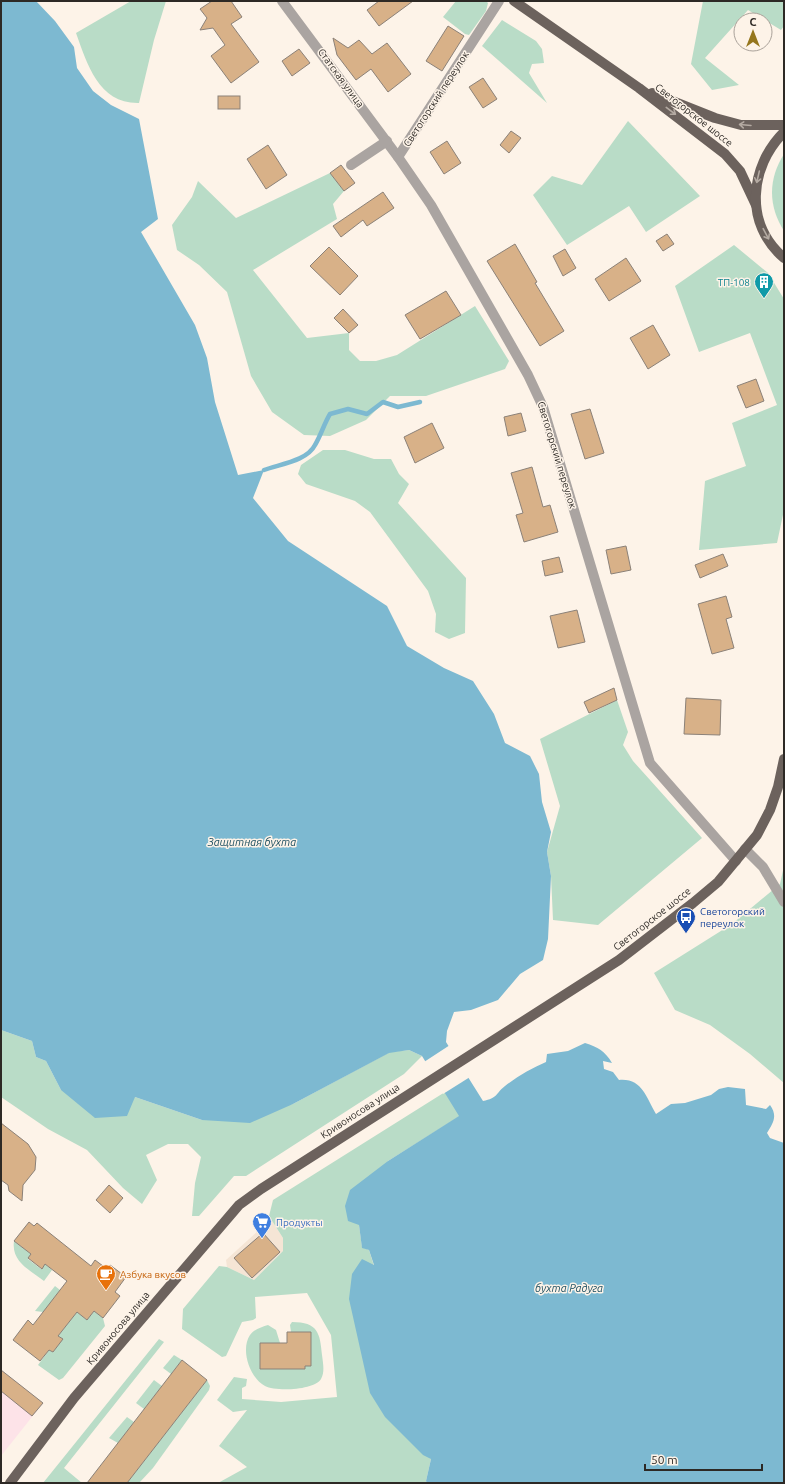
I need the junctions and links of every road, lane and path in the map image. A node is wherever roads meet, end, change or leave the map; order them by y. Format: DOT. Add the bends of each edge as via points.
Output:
graph roads {
  1 [pos="282,1"];
  2 [pos="499,1"];
  3 [pos="514,1"];
  4 [pos="640,88"];
  5 [pos="784,124"];
  6 [pos="784,132"];
  7 [pos="387,141"];
  8 [pos="398,157"];
  9 [pos="351,165"];
  10 [pos="756,205"];
  11 [pos="784,258"];
  12 [pos="784,759"];
  13 [pos="745,849"];
  14 [pos="736,861"];
  15 [pos="784,902"];
  16 [pos="414,1090"];
  17 [pos="10,1483"];
  1 -- 7 [label="street, Статская улица"];
  2 -- 8 [label="street, Светогорский переулок"];
  3 -- 4 [label="main road, Светогорское шоссе"];
  5 -- 4 [label="main road, Светогорское шоссе, one-way" via="741,125 714,118"];
  4 -- 10 [label="main road, Светогорское шоссе, one-way" via="725,154 740,171"];
  6 -- 10 [label="main road, one-way" via="762,162 756,190"];
  7 -- 8 [label="street, Статская улица"];
  7 -- 9 [label="street"];
  8 -- 14 [label="street, Светогорский переулок" via="431,205 525,369 543,407 650,763"];
  10 -- 11 [label="main road, one-way" via="764,233"];
  12 -- 13 [label="main road, Светогорское шоссе" via="770,810 757,835"];
  13 -- 14 [label="main road, Светогорское шоссе"];
  13 -- 15 [label="street" via="763,867"];
  14 -- 16 [label="main road, Светогорское шоссе" via="703,895 619,960"];
  16 -- 17 [label="main road, Кривоносова улица" via="239,1205 74,1398"];
}
